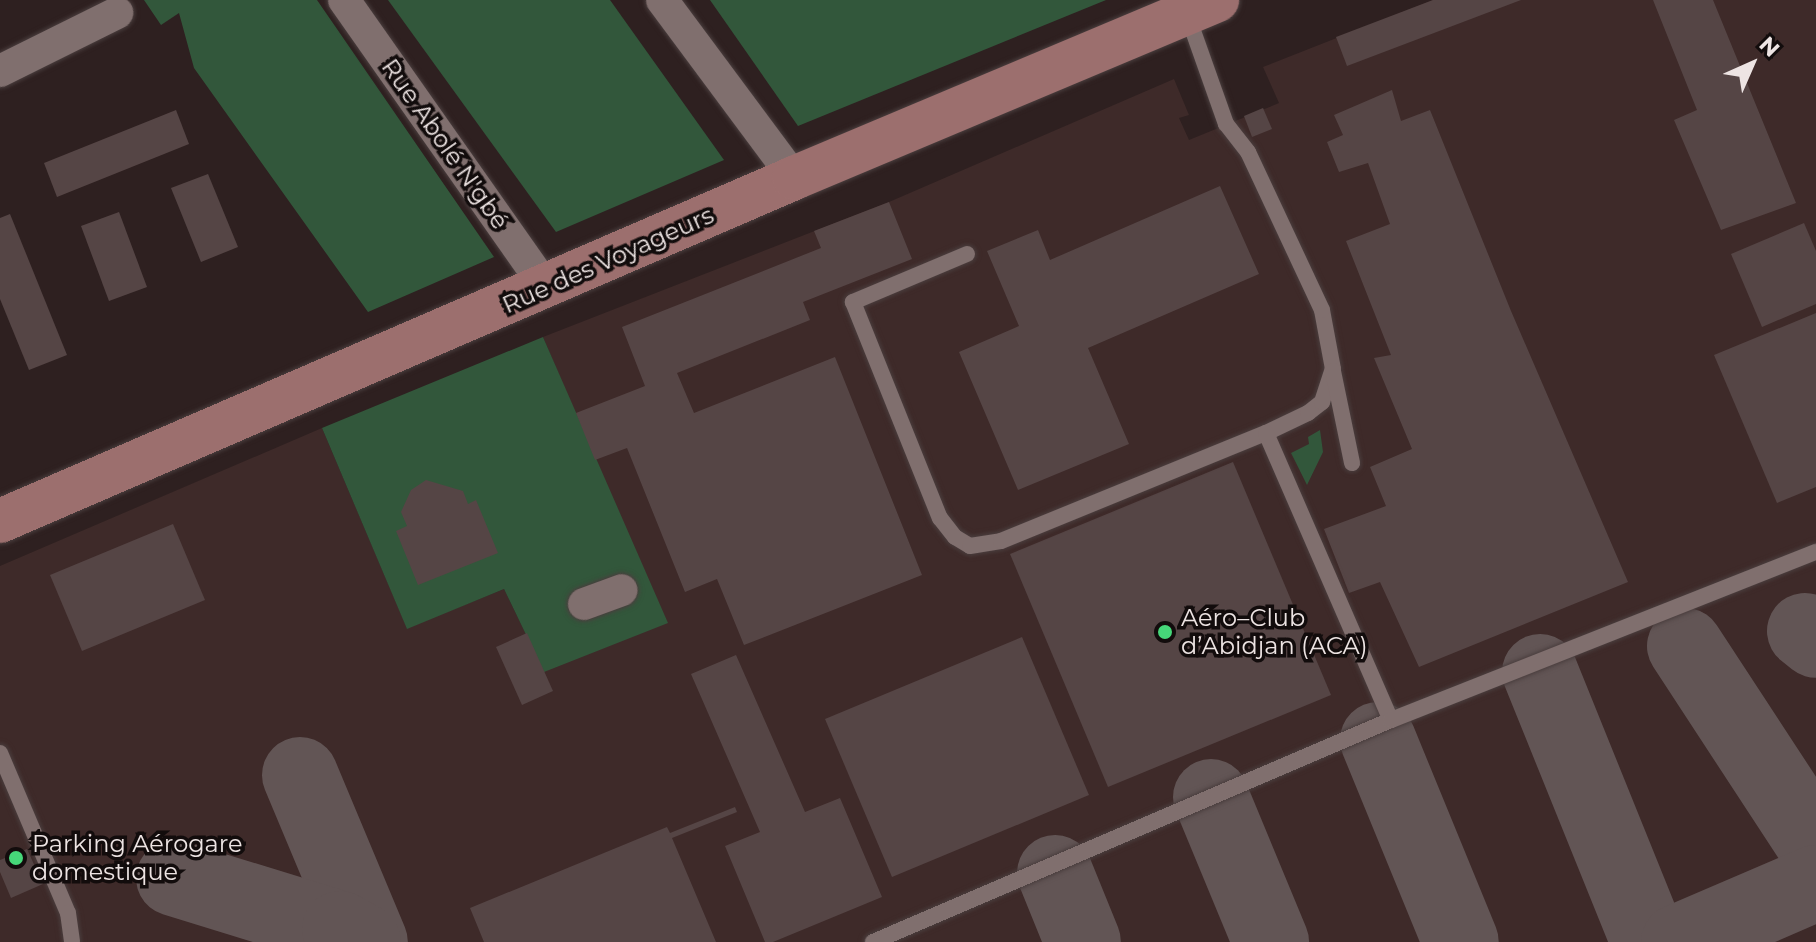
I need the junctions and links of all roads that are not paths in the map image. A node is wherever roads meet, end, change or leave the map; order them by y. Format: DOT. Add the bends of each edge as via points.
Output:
graph roads {
  1 [pos="344,0"];
  2 [pos="662,0"];
  3 [pos="1202,7"];
  4 [pos="117,13"];
  5 [pos="0,71"];
  6 [pos="794,178"];
  7 [pos="967,254"];
  8 [pos="546,287"];
  9 [pos="1333,369"];
  10 [pos="1266,433"];
  11 [pos="1352,463"];
  12 [pos="0,521"];
  13 [pos="1816,552"];
  14 [pos="622,590"];
  15 [pos="584,604"];
  16 [pos="1391,720"];
  17 [pos="0,753"];
  18 [pos="72,942"];
  19 [pos="873,942"];
  1 -- 8 [label="street, Rue Abolé N'gbé"];
  2 -- 6 [label="street"];
  3 -- 6 [label="street, Rue des Voyageurs"];
  3 -- 9 [label="lane" via="1226,124 1248,152 1322,310"];
  4 -- 5 [label="street"];
  6 -- 8 [label="street, Rue des Voyageurs"];
  7 -- 10 [label="lane" via="853,302 940,518 970,546 1001,541"];
  8 -- 12 [label="street, Rue des Voyageurs"];
  9 -- 10 [label="lane" via="1322,402"];
  9 -- 11 [label="lane"];
  10 -- 16 [label="lane"];
  13 -- 16 [label="lane"];
  14 -- 15 [label="street"];
  16 -- 19 [label="lane"];
  17 -- 18 [label="lane" via="68,913"];
}
